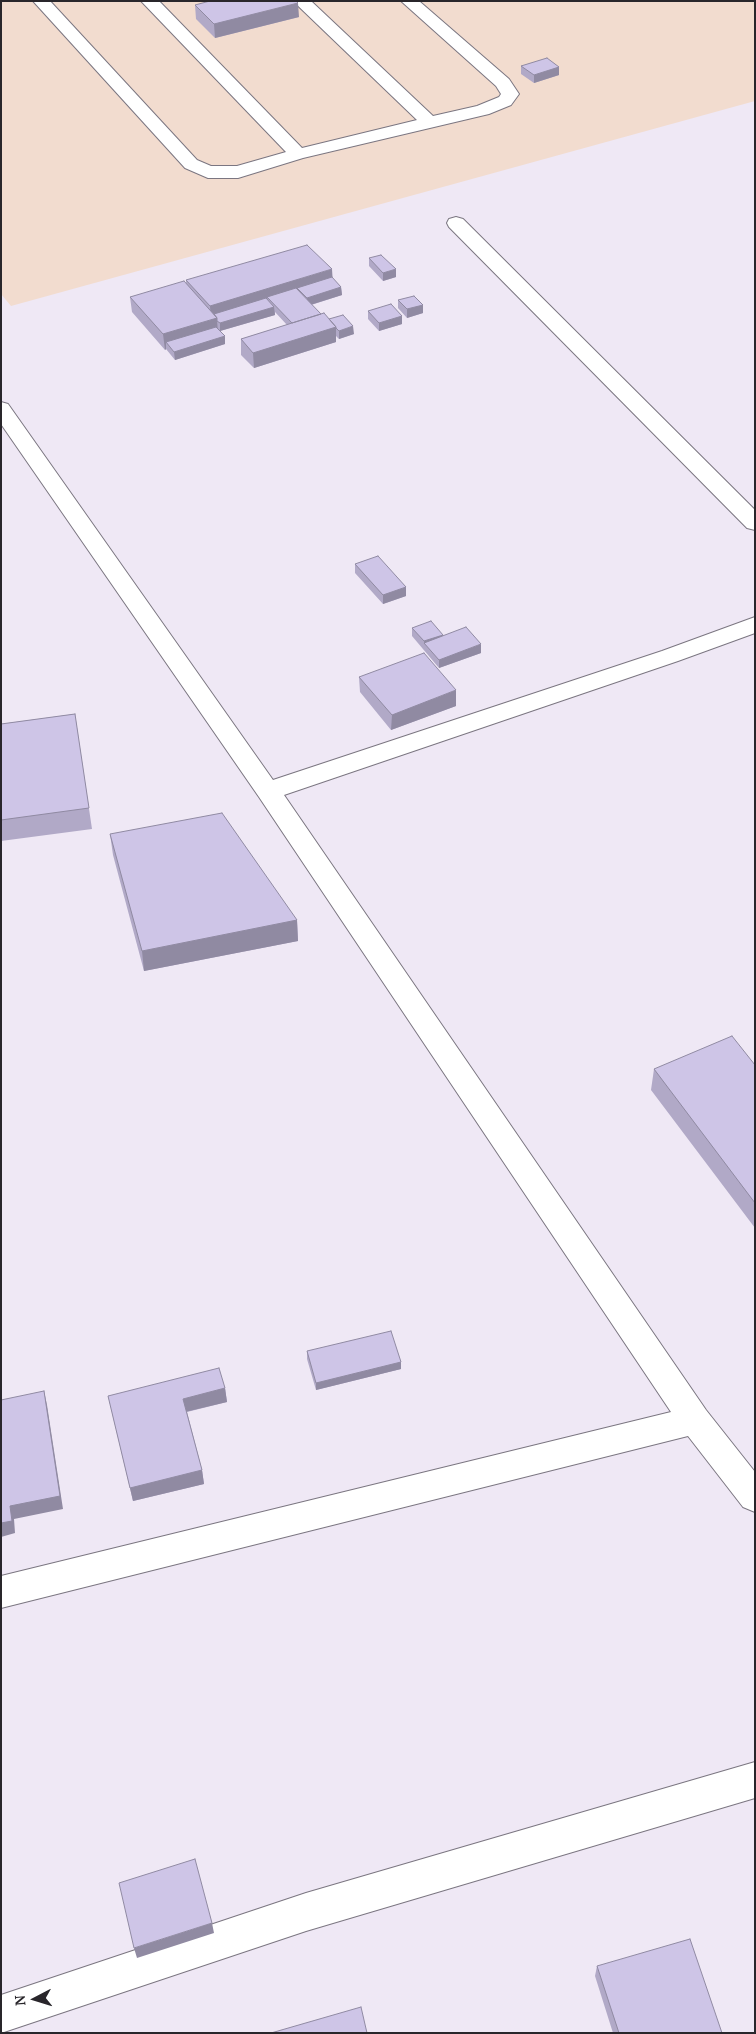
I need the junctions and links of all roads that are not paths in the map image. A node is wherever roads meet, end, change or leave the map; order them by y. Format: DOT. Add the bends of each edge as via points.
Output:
graph roads {
  1 [pos="41,1"];
  2 [pos="148,1"];
  3 [pos="301,1"];
  4 [pos="409,1"];
  5 [pos="429,122"];
  6 [pos="298,154"];
  7 [pos="456,223"];
  8 [pos="1,408"];
  9 [pos="755,523"];
  10 [pos="755,624"];
  11 [pos="268,790"];
  12 [pos="695,1420"];
  13 [pos="755,1497"];
  14 [pos="1,1592"];
  15 [pos="755,1780"];
  16 [pos="1,2014"];
  1 -- 6 [label="street" via="191,164 208,172 238,172"];
  2 -- 6 [label="street"];
  3 -- 5 [label="street"];
  4 -- 5 [label="street" via="503,83 510,94 505,101 483,110"];
  5 -- 6 [label="street"];
  7 -- 9 [label="street"];
  8 -- 11 [label="street"];
  10 -- 11 [label="street" via="661,659"];
  11 -- 12 [label="street"];
  12 -- 13 [label="street"];
  12 -- 14 [label="street"];
  15 -- 16 [label="street" via="306,1912"];
}
